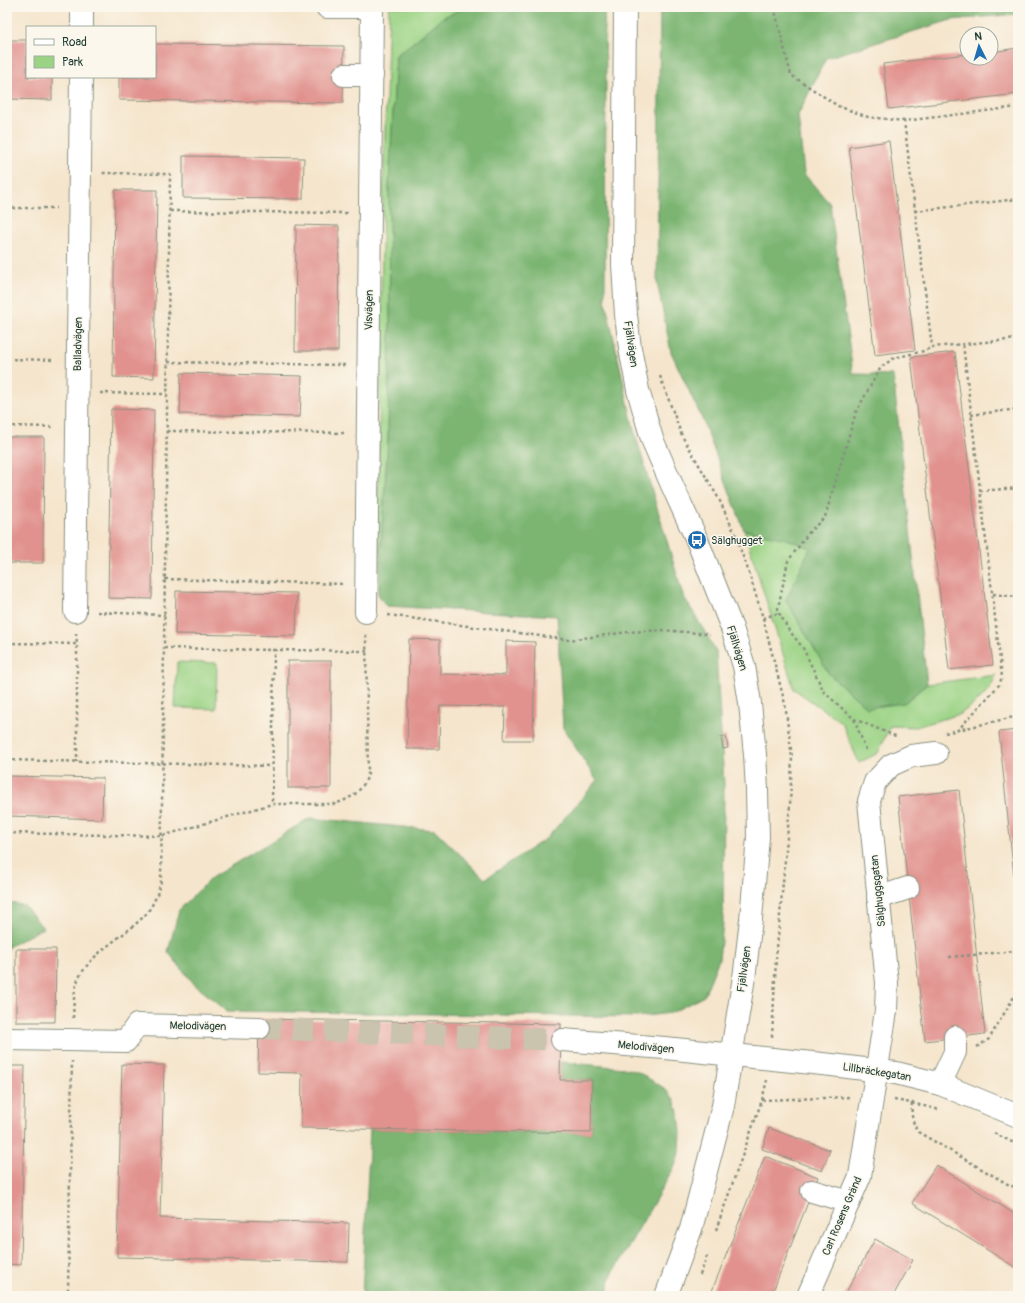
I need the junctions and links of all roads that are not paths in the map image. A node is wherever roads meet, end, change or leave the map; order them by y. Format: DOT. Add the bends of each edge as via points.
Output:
graph roads {
  1 [pos="82,7"];
  2 [pos="327,7"];
  3 [pos="372,7"];
  4 [pos="625,7"];
  5 [pos="82,26"];
  6 [pos="344,75"];
  7 [pos="372,75"];
  8 [pos="81,78"];
  9 [pos="75,611"];
  10 [pos="366,612"];
  11 [pos="936,753"];
  12 [pos="908,888"];
  13 [pos="878,898"];
  14 [pos="259,1028"];
  15 [pos="7,1038"];
  16 [pos="562,1040"];
  17 [pos="955,1044"];
  18 [pos="730,1055"];
  19 [pos="877,1071"];
  20 [pos="940,1084"];
  21 [pos="1018,1116"];
  22 [pos="812,1191"];
  23 [pos="849,1202"];
  24 [pos="810,1292"];
  25 [pos="666,1296"];
  1 -- 5 [label="street"];
  2 -- 3 [label="street"];
  3 -- 7 [label="street, Visvägen"];
  4 -- 18 [label="street, Fjällvägen" via="623,264 630,348 638,390 652,439 697,540 732,628 744,666 750,703 758,837 746,963"];
  6 -- 7 [label="street"];
  7 -- 10 [label="street, Visvägen"];
  8 -- 9 [label="street, Balladvägen"];
  11 -- 13 [label="street, Sälghuggsgatan" via="911,756 891,765 876,782 869,801"];
  12 -- 13 [label="street"];
  13 -- 19 [label="street, Sälghuggsgatan" via="887,983 886,1011"];
  14 -- 15 [label="street, Melodivägen" via="137,1025 126,1041"];
  16 -- 18 [label="street, Melodivägen"];
  17 -- 20 [label="street"];
  18 -- 19 [label="street, Lillbräckegatan"];
  18 -- 25 [label="street, Fjällvägen" via="723,1106 708,1167 691,1229"];
  19 -- 20 [label="street, Lillbräckegatan"];
  19 -- 23 [label="street, Carl Rosens Gränd" via="860,1176"];
  20 -- 21 [label="street, Lillbräckegatan"];
  22 -- 23 [label="street"];
  23 -- 24 [label="street, Carl Rosens Gränd"];
}
